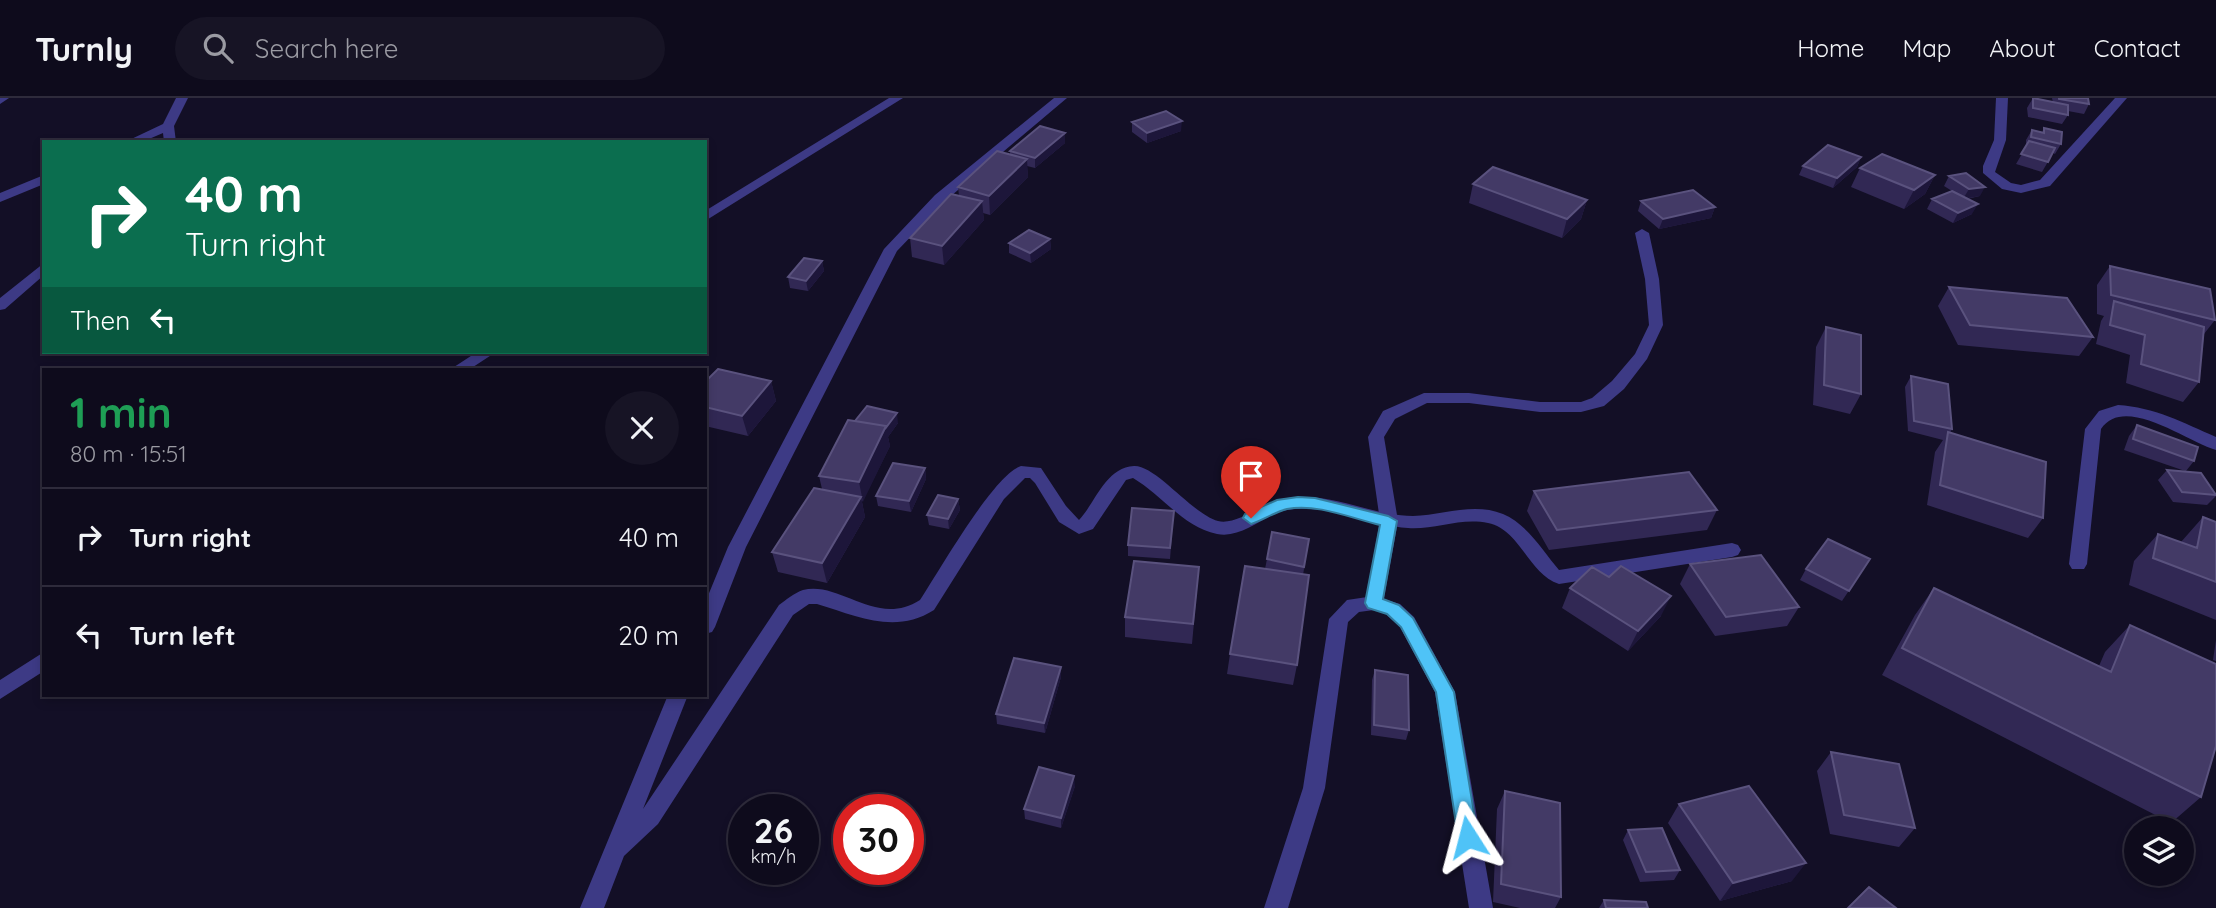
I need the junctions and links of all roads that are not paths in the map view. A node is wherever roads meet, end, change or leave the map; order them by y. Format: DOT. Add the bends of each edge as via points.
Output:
graph roads {
  1 [pos="182,98"];
  2 [pos="897,98"];
  3 [pos="1061,98"];
  4 [pos="2001,98"];
  5 [pos="2121,98"];
  6 [pos="168,126"];
  7 [pos="136,140"];
  8 [pos="170,140"];
  9 [pos="42,181"];
  10 [pos="0,198"];
  11 [pos="707,216"];
  12 [pos="1642,233"];
  13 [pos="42,269"];
  14 [pos="0,306"];
  15 [pos="485,354"];
  16 [pos="461,368"];
  17 [pos="2216,444"];
  18 [pos="1388,521"];
  19 [pos="1732,550"];
  20 [pos="2078,564"];
  21 [pos="1374,603"];
  22 [pos="707,622"];
  23 [pos="42,661"];
  24 [pos="0,691"];
  25 [pos="677,697"];
  26 [pos="617,849"];
  27 [pos="592,908"];
  28 [pos="1276,908"];
  29 [pos="1481,908"];
  1 -- 6 [label="street"];
  2 -- 11 [label="street"];
  3 -- 22 [label="street" via="940,198 891,248 743,535"];
  4 -- 5 [label="street" via="2000,140 1989,173 2007,186 2021,189 2045,183"];
  6 -- 7 [label="street"];
  6 -- 8 [label="street"];
  9 -- 10 [label="street"];
  12 -- 18 [label="street" via="1657,325 1642,356 1618,385 1598,402 1581,407 1424,398 1389,415 1376,437"];
  13 -- 14 [label="street"];
  15 -- 16 [label="street"];
  17 -- 20 [label="street" via="2139,413 2118,410 2103,414 2093,429"];
  18 -- 19 [label="street" via="1498,520 1507,523 1553,575 1564,577"];
  18 -- 21 [label="street"];
  18 -- 26 [label="street" via="1298,503 1282,504 1225,529 1215,528 1148,480 1129,472 1120,476 1087,524 1079,528 1069,521 1035,472 1021,472 998,495 918,614 892,617 817,597 805,597 786,610 650,817"];
  21 -- 28 [label="street" via="1354,605 1339,619 1314,788"];
  21 -- 29 [label="street" via="1393,609 1407,622 1445,692"];
  23 -- 24 [label="street"];
  25 -- 26 [label="street"];
  26 -- 27 [label="street"];
}
